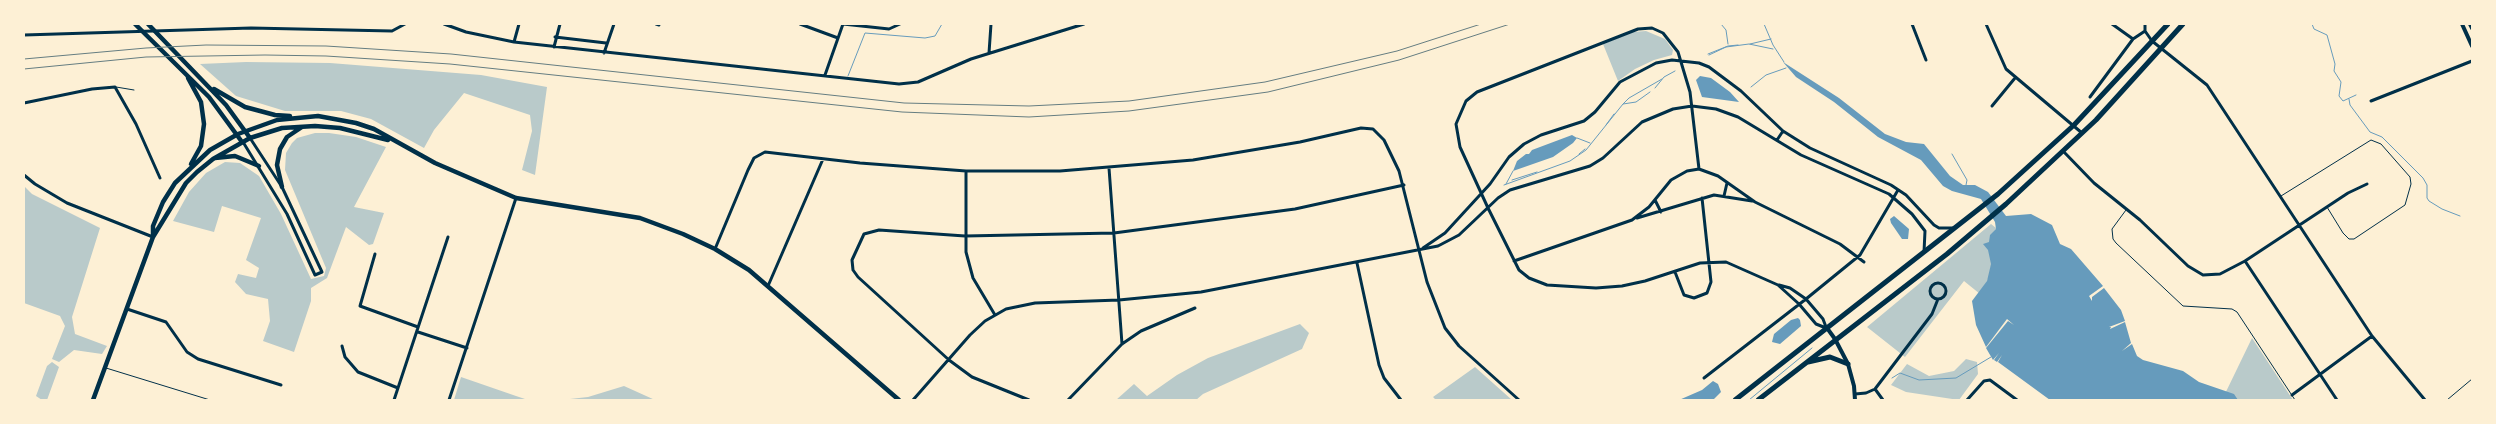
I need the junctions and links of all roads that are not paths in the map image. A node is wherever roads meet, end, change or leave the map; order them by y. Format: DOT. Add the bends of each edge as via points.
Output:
graph roads {
  1 [pos="135,24"];
  2 [pos="148,24"];
  3 [pos="405,24"];
  4 [pos="444,24"];
  5 [pos="519,24"];
  6 [pos="560,24"];
  7 [pos="614,24"];
  8 [pos="800,24"];
  9 [pos="843,24"];
  10 [pos="900,24"];
  11 [pos="991,24"];
  12 [pos="1084,24"];
  13 [pos="1912,24"];
  14 [pos="1986,24"];
  15 [pos="2112,24"];
  16 [pos="2145,24"];
  17 [pos="2168,24"];
  18 [pos="2183,24"];
  19 [pos="2462,24"];
  20 [pos="2470,24"];
  21 [pos="2472,28"];
  22 [pos="2145,31"];
  23 [pos="24,35"];
  24 [pos="555,37"];
  25 [pos="838,38"];
  26 [pos="2132,39"];
  27 [pos="2152,41"];
  28 [pos="514,42"];
  29 [pos="606,43"];
  30 [pos="2472,46"];
  31 [pos="554,47"];
  32 [pos="2160,49"];
  33 [pos="604,53"];
  34 [pos="989,53"];
  35 [pos="1680,59"];
  36 [pos="1926,60"];
  37 [pos="2472,61"];
  38 [pos="826,75"];
  39 [pos="186,76"];
  40 [pos="2015,78"];
  41 [pos="202,79"];
  42 [pos="114,87"];
  43 [pos="134,90"];
  44 [pos="2090,96"];
  45 [pos="2371,101"];
  46 [pos="24,103"];
  47 [pos="1692,106"];
  48 [pos="1992,106"];
  49 [pos="303,117"];
  50 [pos="2074,125"];
  51 [pos="305,126"];
  52 [pos="245,131"];
  53 [pos="1783,131"];
  54 [pos="2082,133"];
  55 [pos="238,134"];
  56 [pos="250,138"];
  57 [pos="1777,140"];
  58 [pos="242,142"];
  59 [pos="395,142"];
  60 [pos="2063,151"];
  61 [pos="213,159"];
  62 [pos="823,159"];
  63 [pos="259,166"];
  64 [pos="1109,168"];
  65 [pos="1699,169"];
  66 [pos="188,170"];
  67 [pos="966,171"];
  68 [pos="24,174"];
  69 [pos="160,178"];
  70 [pos="1727,183"];
  71 [pos="2367,184"];
  72 [pos="1404,185"];
  73 [pos="282,187"];
  74 [pos="1898,190"];
  75 [pos="1482,193"];
  76 [pos="1724,196"];
  77 [pos="2281,196"];
  78 [pos="516,198"];
  79 [pos="1702,198"];
  80 [pos="1894,198"];
  81 [pos="1655,199"];
  82 [pos="1755,202"];
  83 [pos="2327,207"];
  84 [pos="1488,208"];
  85 [pos="2127,209"];
  86 [pos="1661,212"];
  87 [pos="1632,220"];
  88 [pos="2300,225"];
  89 [pos="1954,228"];
  90 [pos="1114,233"];
  91 [pos="965,236"];
  92 [pos="153,237"];
  93 [pos="448,237"];
  94 [pos="715,249"];
  95 [pos="1421,249"];
  96 [pos="1924,252"];
  97 [pos="375,254"];
  98 [pos="1857,257"];
  99 [pos="1514,261"];
  100 [pos="2245,261"];
  101 [pos="1708,262"];
  102 [pos="1864,262"];
  103 [pos="1356,263"];
  104 [pos="1675,272"];
  105 [pos="1778,285"];
  106 [pos="768,286"];
  107 [pos="1806,299"];
  108 [pos="1938,299"];
  109 [pos="1119,300"];
  110 [pos="1799,304"];
  111 [pos="1195,308"];
  112 [pos="126,309"];
  113 [pos="994,315"];
  114 [pos="1827,328"];
  115 [pos="418,330"];
  116 [pos="2372,336"];
  117 [pos="1835,339"];
  118 [pos="1122,344"];
  119 [pos="342,346"];
  120 [pos="467,348"];
  121 [pos="949,360"];
  122 [pos="1806,363"];
  123 [pos="1848,364"];
  124 [pos="105,368"];
  125 [pos="2319,375"];
  126 [pos="1704,378"];
  127 [pos="2472,379"];
  128 [pos="281,385"];
  129 [pos="398,388"];
  130 [pos="1874,389"];
  131 [pos="1855,394"];
  132 [pos="2292,395"];
  133 [pos="93,400"];
  134 [pos="210,400"];
  135 [pos="394,400"];
  136 [pos="450,400"];
  137 [pos="899,400"];
  138 [pos="913,400"];
  139 [pos="1029,400"];
  140 [pos="1068,400"];
  141 [pos="1401,400"];
  142 [pos="1519,400"];
  143 [pos="1735,400"];
  144 [pos="1758,400"];
  145 [pos="1855,400"];
  146 [pos="1883,400"];
  147 [pos="1967,400"];
  148 [pos="2017,400"];
  149 [pos="2295,400"];
  150 [pos="2337,400"];
  151 [pos="2425,400"];
  152 [pos="2447,400"];
  1 -- 39 [label="main road"];
  2 -- 41 [label="main road"];
  3 -- 23 [label="street" via="392,31 250,28"];
  4 -- 28 [label="street"];
  5 -- 28 [label="street"];
  6 -- 24 [label="street"];
  7 -- 29 [label="street"];
  8 -- 25 [label="street"];
  9 -- 10 [label="street" via="889,29"];
  9 -- 25 [label="street"];
  11 -- 34 [label="street"];
  12 -- 34 [label="street"];
  13 -- 36 [label="street"];
  14 -- 40 [label="street" via="2003,65"];
  15 -- 26 [label="street"];
  16 -- 22 [label="street"];
  17 -- 27 [label="main road"];
  18 -- 32 [label="main road"];
  19 -- 30 [label="street"];
  20 -- 21 [label="street"];
  22 -- 26 [label="street"];
  22 -- 27 [label="street"];
  24 -- 29 [label="street"];
  24 -- 31 [label="street"];
  25 -- 38 [label="street"];
  26 -- 44 [label="street"];
  27 -- 32 [label="street"];
  27 -- 50 [label="main road"];
  28 -- 31 [label="street"];
  29 -- 33 [label="street"];
  31 -- 33 [label="street"];
  32 -- 54 [label="main road"];
  32 -- 77 [label="street" via="2207,85"];
  33 -- 38 [label="street"];
  34 -- 38 [label="street" via="910,84"];
  35 -- 47 [label="street"];
  35 -- 53 [label="street" via="1704,65 1724,78"];
  35 -- 75 [label="street" via="1656,63 1638,71 1620,82 1584,121 1524,144 1509,157"];
  35 -- 75 [label="street" via="1675,46 1663,33 1652,28 1638,29 1477,92 1461,109 1456,134"];
  37 -- 45 [label="street"];
  39 -- 55 [label="main road" via="195,81"];
  39 -- 66 [label="main road" via="201,102 204,124 200,146"];
  40 -- 48 [label="street"];
  40 -- 50 [label="street"];
  41 -- 49 [label="main road" via="223,96 245,107 275,115"];
  41 -- 52 [label="main road"];
  42 -- 43 [label="lane"];
  42 -- 46 [label="street"];
  42 -- 69 [label="street" via="136,124"];
  47 -- 57 [label="street" via="1716,109 1738,117"];
  47 -- 65 [label="street"];
  47 -- 84 [label="street" via="1653,116 1590,166 1510,190"];
  49 -- 52 [label="main road" via="277,120"];
  49 -- 59 [label="main road" via="324,116 356,122"];
  50 -- 54 [label="street"];
  50 -- 89 [label="main road" via="1998,194"];
  51 -- 56 [label="main road" via="282,128"];
  51 -- 59 [label="main road" via="340,128"];
  51 -- 73 [label="main road" via="290,134 280,149 277,165"];
  52 -- 55 [label="main road"];
  52 -- 56 [label="main road"];
  53 -- 57 [label="street"];
  53 -- 74 [label="street" via="1810,148"];
  54 -- 60 [label="main road"];
  55 -- 58 [label="main road"];
  55 -- 66 [label="main road" via="210,150"];
  56 -- 58 [label="main road"];
  56 -- 73 [label="street"];
  57 -- 80 [label="street"];
  58 -- 61 [label="main road"];
  58 -- 63 [label="street"];
  59 -- 78 [label="main road" via="471,180"];
  60 -- 85 [label="street" via="2094,183"];
  60 -- 117 [label="main road" via="1947,254"];
  61 -- 63 [label="main road" via="236,156"];
  61 -- 92 [label="main road" via="186,183"];
  62 -- 67 [label="street"];
  62 -- 94 [label="street" via="772,152 757,155"];
  62 -- 106 [label="street"];
  63 -- 73 [label="street" via="287,214 315,275 322,272"];
  64 -- 67 [label="street"];
  64 -- 72 [label="street" via="1214,157 1361,128 1374,129 1388,148"];
  64 -- 90 [label="street"];
  65 -- 70 [label="street"];
  65 -- 81 [label="street" via="1678,175"];
  66 -- 92 [label="main road" via="163,202 153,226"];
  67 -- 91 [label="street"];
  68 -- 92 [label="street" via="67,204"];
  70 -- 76 [label="street"];
  70 -- 82 [label="street"];
  71 -- 83 [label="street"];
  72 -- 90 [label="street" via="1289,210"];
  72 -- 95 [label="street"];
  74 -- 80 [label="street"];
  74 -- 89 [label="street" via="1916,204 1934,225 1940,229"];
  75 -- 84 [label="street"];
  75 -- 95 [label="street" via="1445,233"];
  76 -- 79 [label="street"];
  76 -- 82 [label="street"];
  77 -- 83 [label="lane" via="2371,140 2381,144 2410,177 2406,205 2354,239 2343,233"];
  77 -- 88 [label="street"];
  78 -- 94 [label="main road" via="640,218"];
  78 -- 120 [label="street"];
  79 -- 86 [label="street"];
  79 -- 101 [label="street"];
  80 -- 96 [label="street" via="1925,231"];
  80 -- 98 [label="street"];
  81 -- 86 [label="street"];
  81 -- 87 [label="street"];
  82 -- 98 [label="street" via="1840,244"];
  83 -- 88 [label="street"];
  84 -- 95 [label="street" via="1444,244"];
  84 -- 99 [label="street"];
  85 -- 100 [label="street" via="2197,272 2220,274"];
  85 -- 132 [label="lane" via="2112,229 2116,243 2183,306 2237,312"];
  86 -- 87 [label="street"];
  87 -- 99 [label="street"];
  88 -- 100 [label="street"];
  88 -- 116 [label="street"];
  89 -- 96 [label="main road"];
  90 -- 91 [label="street"];
  90 -- 109 [label="street"];
  91 -- 113 [label="street" via="973,278"];
  91 -- 121 [label="street" via="869,231 861,238 852,260 855,273"];
  92 -- 112 [label="main road"];
  93 -- 115 [label="street"];
  94 -- 106 [label="main road" via="738,262"];
  95 -- 103 [label="street"];
  95 -- 142 [label="street" via="1431,296 1448,334"];
  96 -- 114 [label="main road"];
  97 -- 115 [label="street" via="360,306"];
  98 -- 102 [label="street"];
  98 -- 107 [label="street"];
  99 -- 104 [label="street" via="1524,275 1547,285 1622,286"];
  100 -- 125 [label="street"];
  101 -- 104 [label="street"];
  101 -- 104 [label="street" via="1710,288 1702,296 1684,295"];
  101 -- 105 [label="street" via="1726,262"];
  103 -- 109 [label="street" via="1210,291"];
  103 -- 141 [label="street" via="1379,365 1384,378"];
  105 -- 107 [label="street" via="1798,292"];
  105 -- 110 [label="street"];
  106 -- 137 [label="main road"];
  107 -- 110 [label="street"];
  107 -- 114 [label="street"];
  108 -- 108 [label="street" via="1944,297 1946,291 1943,284 1938,283 1930,291"];
  108 -- 130 [label="street" via="1932,314"];
  109 -- 113 [label="street" via="1022,304"];
  109 -- 118 [label="street"];
  110 -- 114 [label="street" via="1816,324"];
  110 -- 126 [label="street"];
  111 -- 118 [label="street"];
  112 -- 124 [label="main road"];
  112 -- 128 [label="street" via="166,322 188,352 198,359"];
  113 -- 121 [label="street" via="976,329"];
  114 -- 117 [label="street"];
  114 -- 143 [label="main road"];
  115 -- 120 [label="street"];
  115 -- 129 [label="street"];
  116 -- 125 [label="street"];
  116 -- 151 [label="street"];
  117 -- 122 [label="main road"];
  117 -- 123 [label="street"];
  118 -- 140 [label="street"];
  119 -- 129 [label="street" via="345,357 358,372"];
  120 -- 136 [label="street"];
  121 -- 138 [label="street"];
  121 -- 139 [label="street" via="981,382"];
  122 -- 123 [label="main road" via="1830,356"];
  122 -- 144 [label="main road"];
  123 -- 131 [label="street"];
  124 -- 133 [label="main road"];
  124 -- 134 [label="lane"];
  125 -- 132 [label="street"];
  125 -- 150 [label="street"];
  127 -- 152 [label="lane"];
  129 -- 135 [label="street"];
  130 -- 131 [label="street" via="1866,394"];
  130 -- 146 [label="street"];
  131 -- 145 [label="street"];
  132 -- 149 [label="lane"];
  147 -- 148 [label="street" via="1984,381 1990,380"];
}
